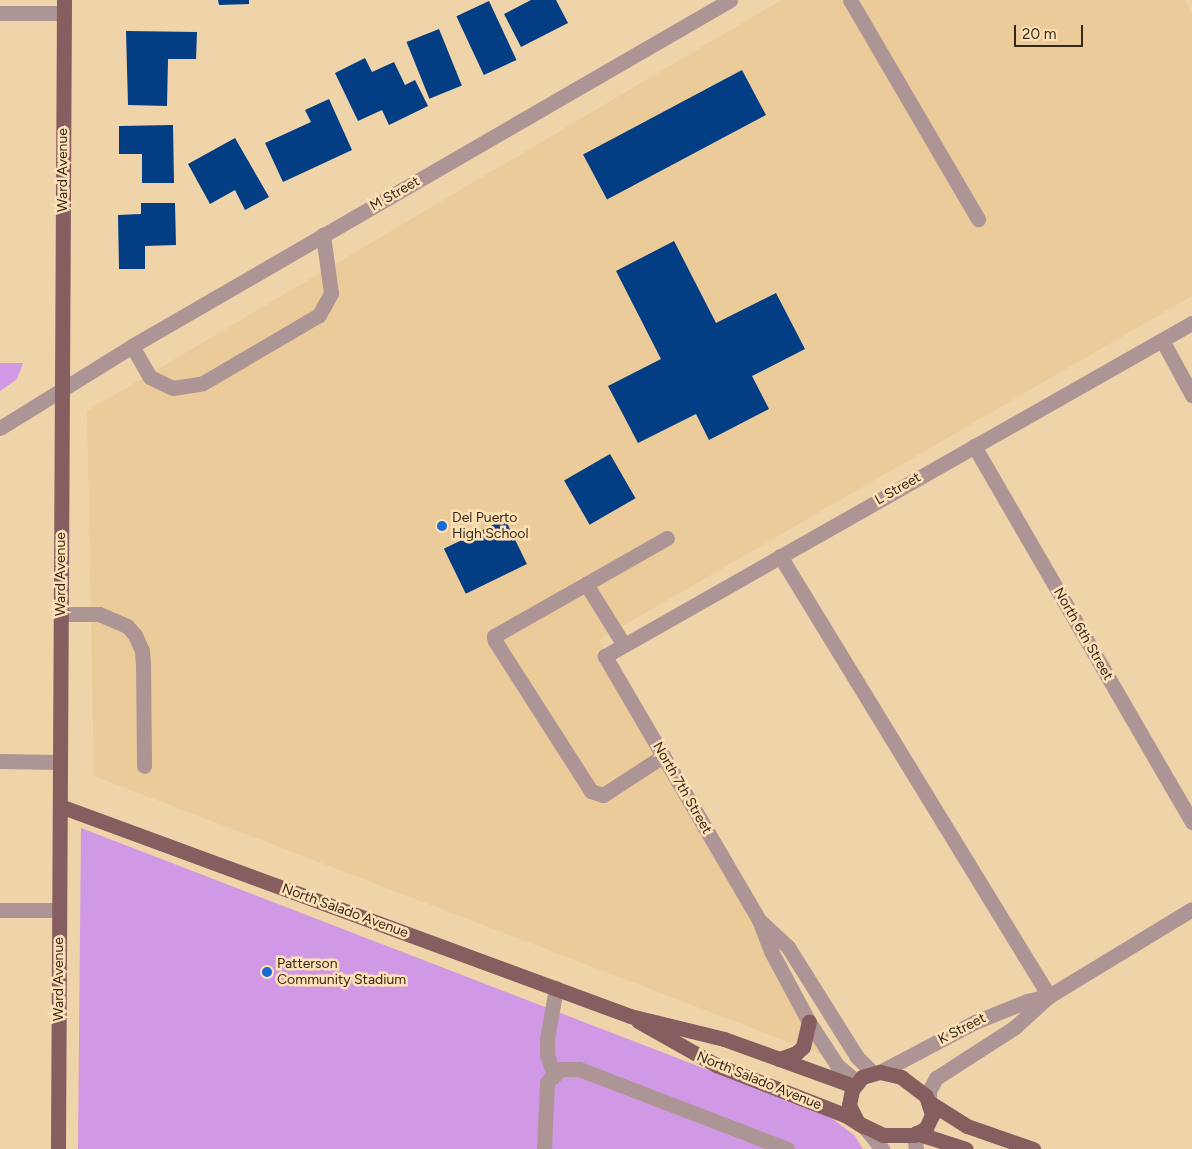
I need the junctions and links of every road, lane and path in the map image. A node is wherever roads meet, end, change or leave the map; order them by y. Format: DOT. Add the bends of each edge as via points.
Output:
graph roads {
  1 [pos="850,0"];
  2 [pos="720,2"];
  3 [pos="64,6"];
  4 [pos="0,13"];
  5 [pos="978,219"];
  6 [pos="323,235"];
  7 [pos="1192,323"];
  8 [pos="1162,340"];
  9 [pos="132,346"];
  10 [pos="62,389"];
  11 [pos="1192,395"];
  12 [pos="0,428"];
  13 [pos="974,446"];
  14 [pos="667,538"];
  15 [pos="780,556"];
  16 [pos="586,584"];
  17 [pos="61,614"];
  18 [pos="624,645"];
  19 [pos="605,656"];
  20 [pos="664,756"];
  21 [pos="0,762"];
  22 [pos="60,762"];
  23 [pos="144,766"];
  24 [pos="60,806"];
  25 [pos="1192,822"];
  26 [pos="0,910"];
  27 [pos="59,910"];
  28 [pos="1192,910"];
  29 [pos="759,920"];
  30 [pos="556,988"];
  31 [pos="1049,996"];
  32 [pos="630,1016"];
  33 [pos="809,1022"];
  34 [pos="779,1059"];
  35 [pos="877,1072"];
  36 [pos="554,1076"];
  37 [pos="855,1084"];
  38 [pos="929,1101"];
  39 [pos="865,1128"];
  40 [pos="915,1139"];
  41 [pos="58,1149"];
  42 [pos="544,1149"];
  43 [pos="787,1149"];
  44 [pos="882,1149"];
  45 [pos="966,1149"];
  46 [pos="1034,1149"];
  1 -- 5 [label="street"];
  2 -- 6 [label="street, M Street"];
  3 -- 4 [label="street"];
  3 -- 10 [label="main road, Ward Avenue"];
  6 -- 9 [label="street, M Street"];
  6 -- 9 [label="street" via="331,293 319,314 203,383 173,388 150,377"];
  7 -- 8 [label="street, L Street"];
  8 -- 11 [label="street"];
  8 -- 13 [label="street, L Street"];
  9 -- 10 [label="street, M Street"];
  10 -- 12 [label="street, M Street"];
  10 -- 17 [label="main road, Ward Avenue"];
  13 -- 15 [label="street, L Street"];
  13 -- 25 [label="street, North 6th Street"];
  14 -- 16 [label="street"];
  15 -- 18 [label="street, L Street"];
  15 -- 31 [label="street"];
  16 -- 18 [label="street"];
  16 -- 20 [label="street" via="498,632 495,641 592,791 603,795"];
  17 -- 22 [label="main road, Ward Avenue"];
  17 -- 23 [label="street" via="99,614 127,626 135,635 143,664"];
  18 -- 19 [label="street, L Street"];
  19 -- 20 [label="street, North 7th Street"];
  20 -- 29 [label="street, North 7th Street"];
  21 -- 22 [label="street"];
  22 -- 24 [label="main road, Ward Avenue"];
  24 -- 27 [label="main road, Ward Avenue"];
  24 -- 30 [label="main road, North Salado Avenue"];
  26 -- 27 [label="street"];
  27 -- 41 [label="main road, Ward Avenue"];
  28 -- 31 [label="street, K Street"];
  29 -- 33 [label="street, North 7th Street" via="779,967"];
  29 -- 35 [label="street, North 7th Street" via="788,947 857,1057"];
  30 -- 32 [label="main road, North Salado Avenue"];
  30 -- 36 [label="street" via="547,1039 547,1055"];
  31 -- 35 [label="street, K Street" via="1027,1001 975,1022"];
  31 -- 38 [label="street, K Street" via="1015,1027 936,1078 929,1091"];
  32 -- 34 [label="main road, North Salado Avenue" via="698,1032"];
  32 -- 39 [label="main road, North Salado Avenue" via="716,1065 845,1115"];
  33 -- 34 [label="main road" via="803,1046 796,1053"];
  33 -- 37 [label="street, North 7th Street" via="837,1065"];
  34 -- 37 [label="main road, North Salado Avenue"];
  35 -- 37 [label="main road"];
  35 -- 38 [label="main road" via="913,1084"];
  36 -- 42 [label="street" via="547,1082"];
  36 -- 43 [label="street" via="562,1069 579,1069"];
  37 -- 39 [label="main road" via="849,1097 850,1112"];
  38 -- 40 [label="main road" via="930,1122"];
  38 -- 46 [label="main road" via="967,1126"];
  39 -- 40 [label="main road" via="882,1135"];
  39 -- 44 [label="street"];
  40 -- 45 [label="main road"];
}
